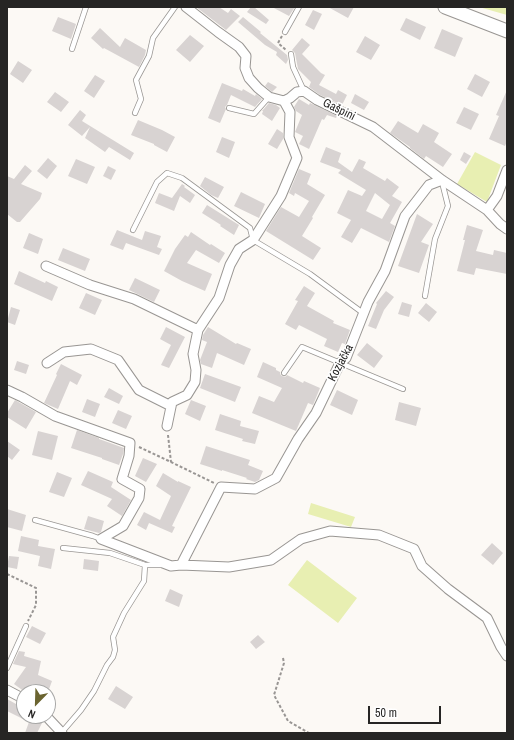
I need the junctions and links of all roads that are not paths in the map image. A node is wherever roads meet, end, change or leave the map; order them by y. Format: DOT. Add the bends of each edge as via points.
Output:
graph roads {
  1 [pos="86,7"];
  2 [pos="175,7"];
  3 [pos="186,7"];
  4 [pos="299,7"];
  5 [pos="445,7"];
  6 [pos="507,31"];
  7 [pos="285,32"];
  8 [pos="72,48"];
  9 [pos="291,54"];
  10 [pos="304,92"];
  11 [pos="269,97"];
  12 [pos="284,101"];
  13 [pos="229,108"];
  14 [pos="135,113"];
  15 [pos="507,170"];
  16 [pos="442,180"];
  17 [pos="486,210"];
  18 [pos="507,228"];
  19 [pos="133,230"];
  20 [pos="253,240"];
  21 [pos="46,266"];
  22 [pos="425,296"];
  23 [pos="363,313"];
  24 [pos="198,330"];
  25 [pos="47,363"];
  26 [pos="340,363"];
  27 [pos="284,373"];
  28 [pos="403,389"];
  29 [pos="7,390"];
  30 [pos="171,406"];
  31 [pos="167,426"];
  32 [pos="35,520"];
  33 [pos="101,539"];
  34 [pos="63,548"];
  35 [pos="145,565"];
  36 [pos="181,565"];
  37 [pos="171,566"];
  38 [pos="26,626"];
  39 [pos="507,656"];
  40 [pos="7,668"];
  41 [pos="7,690"];
  42 [pos="16,695"];
  43 [pos="52,724"];
  44 [pos="59,732"];
  1 -- 8 [label="lane"];
  2 -- 14 [label="lane" via="153,38 149,56 136,80 141,99"];
  3 -- 11 [label="street" via="239,47 246,56 245,68 249,78"];
  4 -- 7 [label="lane"];
  5 -- 6 [label="street"];
  9 -- 10 [label="lane" via="293,67"];
  10 -- 12 [label="street" via="297,92"];
  10 -- 16 [label="street, Gašpini" via="373,127"];
  11 -- 12 [label="street"];
  11 -- 13 [label="lane" via="254,114"];
  12 -- 20 [label="street" via="290,112 289,136 297,158 281,196"];
  15 -- 17 [label="street" via="497,196"];
  16 -- 17 [label="street, Gašpini"];
  16 -- 22 [label="lane" via="448,206 435,239"];
  16 -- 23 [label="street, Kozjačka" via="429,185 405,216 385,271"];
  17 -- 18 [label="street, Gašpini"];
  19 -- 20 [label="lane" via="157,182 167,173 182,178 250,228"];
  20 -- 23 [label="lane" via="310,274"];
  20 -- 24 [label="street" via="239,249 230,265 219,298"];
  21 -- 24 [label="street" via="90,285 134,299"];
  23 -- 26 [label="street, Kozjačka" via="346,358"];
  24 -- 30 [label="street" via="193,354 195,382 188,395 172,402"];
  25 -- 30 [label="street" via="64,352 91,349 118,360 139,390"];
  26 -- 27 [label="lane" via="302,347"];
  26 -- 28 [label="lane"];
  26 -- 36 [label="street, Kozjačka" via="316,413 276,478 255,490 221,487"];
  29 -- 33 [label="street" via="55,416 130,443 122,479 140,489 140,498 123,526"];
  30 -- 31 [label="street"];
  32 -- 33 [label="lane"];
  33 -- 37 [label="street"];
  34 -- 35 [label="lane" via="110,554"];
  35 -- 37 [label="lane"];
  35 -- 44 [label="lane" via="144,581 124,613 114,637 116,650 113,657 94,691"];
  36 -- 37 [label="street"];
  36 -- 39 [label="street" via="229,567 271,560 301,539 330,531 379,535 414,550 422,566 487,618"];
  38 -- 40 [label="lane"];
  41 -- 42 [label="street"];
  43 -- 44 [label="street"];
}
